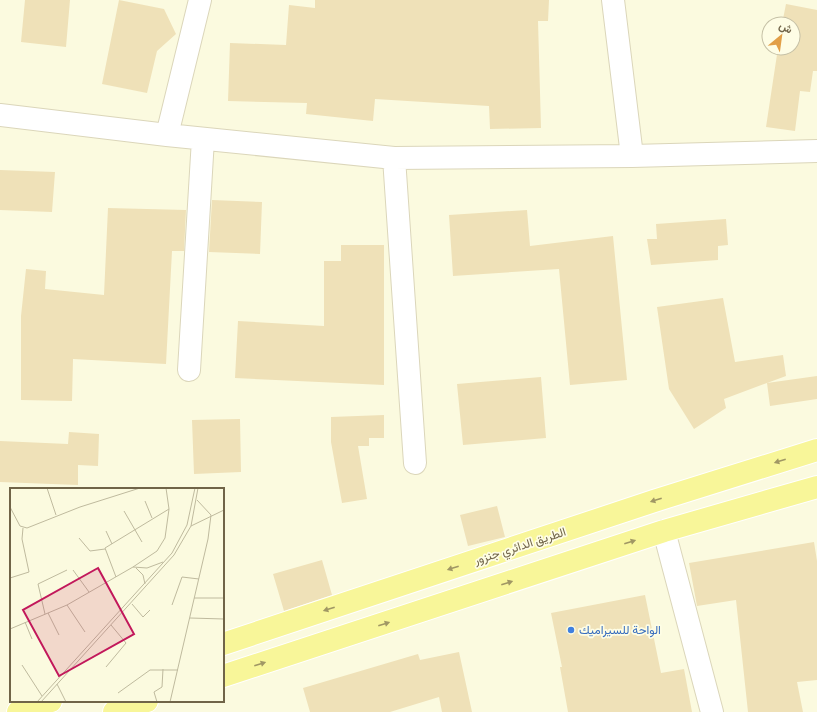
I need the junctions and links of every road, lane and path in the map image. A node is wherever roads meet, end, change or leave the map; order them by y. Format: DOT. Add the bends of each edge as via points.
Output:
graph roads {
  1 [pos="200,0"];
  2 [pos="613,0"];
  3 [pos="0,115"];
  4 [pos="167,135"];
  5 [pos="203,138"];
  6 [pos="817,151"];
  7 [pos="632,156"];
  8 [pos="394,158"];
  9 [pos="189,370"];
  10 [pos="817,450"];
  11 [pos="415,463"];
  12 [pos="817,488"];
  13 [pos="664,530"];
  14 [pos="224,644"];
  15 [pos="224,676"];
  16 [pos="48,702"];
  17 [pos="145,702"];
  18 [pos="18,712"];
  19 [pos="114,712"];
  20 [pos="712,712"];
  1 -- 4 [label="street"];
  2 -- 7 [label="street"];
  3 -- 4 [label="street"];
  4 -- 5 [label="street"];
  5 -- 8 [label="street"];
  5 -- 9 [label="street"];
  6 -- 7 [label="street"];
  7 -- 8 [label="street"];
  8 -- 11 [label="street"];
  10 -- 14 [label="main road, الطريق الدائري جنزور, one-way" via="654,501"];
  12 -- 13 [label="main road"];
  15 -- 13 [label="main road, one-way"];
  13 -- 20 [label="street"];
  16 -- 18 [label="main road"];
  17 -- 19 [label="main road"];
}
